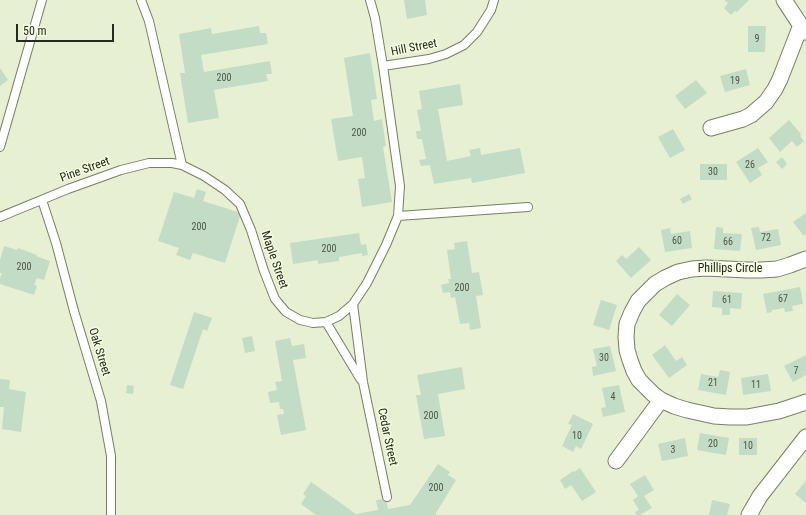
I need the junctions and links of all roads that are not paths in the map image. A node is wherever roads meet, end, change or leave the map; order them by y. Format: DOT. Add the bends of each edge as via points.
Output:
graph roads {
  1 [pos="42,0"];
  2 [pos="141,0"];
  3 [pos="370,0"];
  4 [pos="494,0"];
  5 [pos="784,0"];
  6 [pos="803,29"];
  7 [pos="383,66"];
  8 [pos="711,128"];
  9 [pos="0,147"];
  10 [pos="182,165"];
  11 [pos="42,200"];
  12 [pos="528,207"];
  13 [pos="398,216"];
  14 [pos="0,217"];
  15 [pos="806,259"];
  16 [pos="353,304"];
  17 [pos="326,322"];
  18 [pos="363,382"];
  19 [pos="661,400"];
  20 [pos="806,402"];
  21 [pos="806,437"];
  22 [pos="616,462"];
  23 [pos="387,497"];
  24 [pos="111,515"];
  25 [pos="749,515"];
  1 -- 9 [label="lane"];
  2 -- 10 [label="lane" via="150,21"];
  3 -- 7 [label="lane"];
  4 -- 7 [label="lane, Hill Street" via="491,10 477,32 464,44 429,60"];
  5 -- 6 [label="street"];
  6 -- 8 [label="street" via="775,89 766,102 743,119"];
  7 -- 13 [label="lane" via="400,186"];
  10 -- 11 [label="lane, Pine Street" via="149,163 113,173"];
  10 -- 17 [label="lane, Maple Street" via="204,176 240,204 275,299 286,312 300,320"];
  11 -- 14 [label="lane, Pine Street"];
  11 -- 24 [label="lane, Oak Street" via="101,401 111,456"];
  12 -- 13 [label="lane"];
  13 -- 16 [label="lane" via="386,246"];
  15 -- 19 [label="street, Phillips Circle" via="778,269 692,269 666,278 645,293 638,301 627,324 627,350 640,380"];
  16 -- 17 [label="lane" via="339,316"];
  16 -- 18 [label="lane, Cedar Street"];
  17 -- 18 [label="lane"];
  18 -- 23 [label="lane, Cedar Street"];
  19 -- 20 [label="street, Phillips Circle" via="687,410 730,417 765,414"];
  19 -- 22 [label="street"];
  21 -- 25 [label="street" via="760,496"];
}
